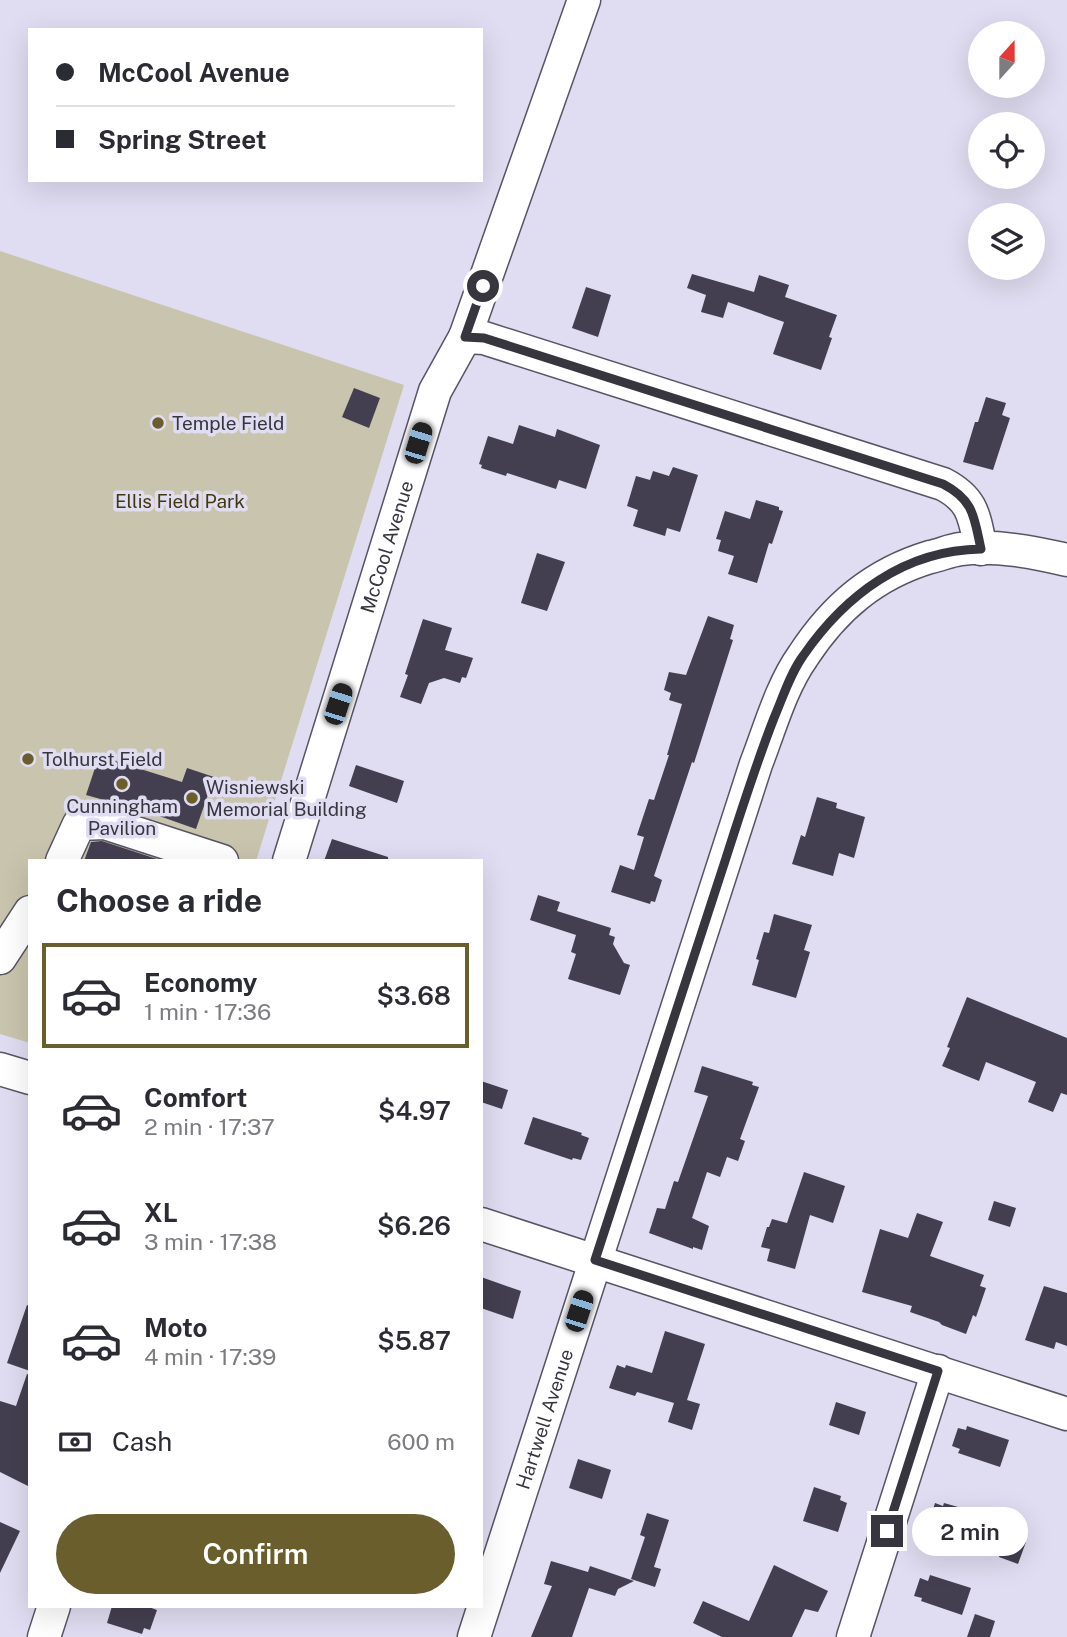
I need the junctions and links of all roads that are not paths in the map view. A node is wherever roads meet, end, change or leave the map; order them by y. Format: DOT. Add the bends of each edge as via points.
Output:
graph roads {
  1 [pos="584,0"];
  2 [pos="465,337"];
  3 [pos="981,549"];
  4 [pos="1067,560"];
  5 [pos="63,859"];
  6 [pos="216,859"];
  7 [pos="290,859"];
  8 [pos="28,915"];
  9 [pos="0,958"];
  10 [pos="0,1069"];
  11 [pos="28,1077"];
  12 [pos="483,1225"];
  13 [pos="595,1260"];
  14 [pos="938,1371"];
  15 [pos="1067,1414"];
  16 [pos="53,1608"];
  17 [pos="44,1637"];
  18 [pos="474,1637"];
  19 [pos="853,1637"];
  1 -- 2 [label="street, McCool Avenue"];
  2 -- 3 [label="street" via="484,338 943,484 967,501"];
  2 -- 7 [label="street, McCool Avenue" via="435,391"];
  3 -- 4 [label="street, Hartwell Avenue" via="1025,550"];
  3 -- 13 [label="street, Hartwell Avenue" via="960,549 886,574 836,613 802,657 756,764"];
  5 -- 6 [label="street" via="79,824 105,823"];
  8 -- 9 [label="street"];
  10 -- 11 [label="street"];
  12 -- 13 [label="street"];
  13 -- 14 [label="street"];
  13 -- 18 [label="street, Hartwell Avenue"];
  14 -- 15 [label="street"];
  14 -- 19 [label="street"];
  16 -- 17 [label="street"];
}
